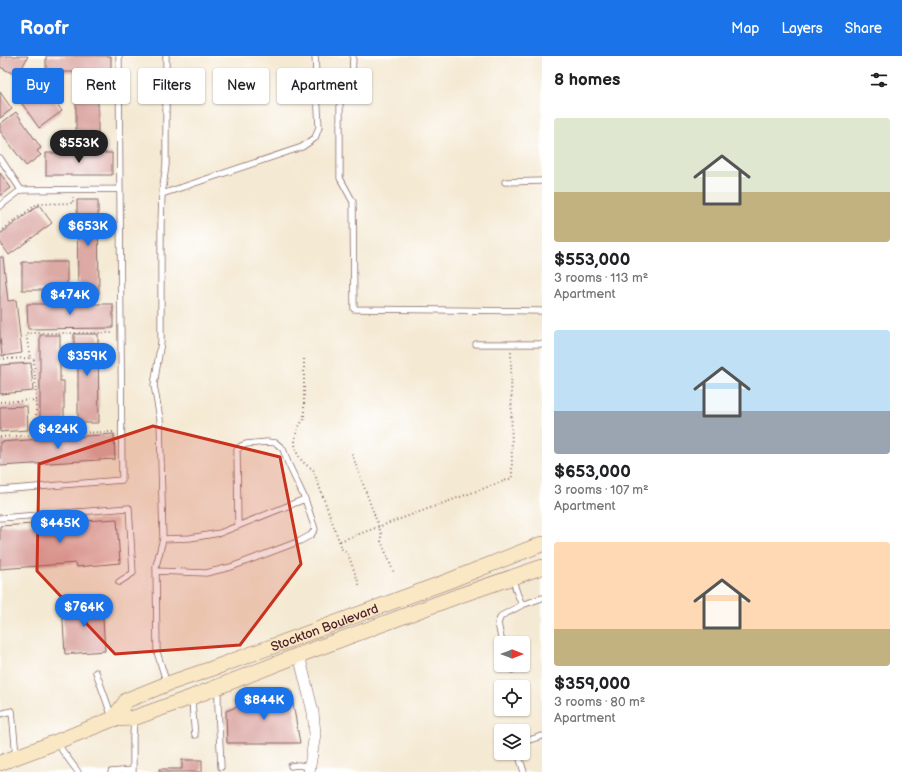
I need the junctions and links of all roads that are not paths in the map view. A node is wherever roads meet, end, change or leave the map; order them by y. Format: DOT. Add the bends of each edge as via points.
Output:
graph roads {
  1 [pos="119,56"];
  2 [pos="166,56"];
  3 [pos="315,56"];
  4 [pos="353,56"];
  5 [pos="0,158"];
  6 [pos="542,181"];
  7 [pos="505,182"];
  8 [pos="120,189"];
  9 [pos="21,190"];
  10 [pos="162,194"];
  11 [pos="0,206"];
  12 [pos="542,311"];
  13 [pos="476,344"];
  14 [pos="542,344"];
  15 [pos="0,490"];
  16 [pos="305,499"];
  17 [pos="0,518"];
  18 [pos="238,526"];
  19 [pos="163,539"];
  20 [pos="542,544"];
  21 [pos="542,567"];
  22 [pos="156,571"];
  23 [pos="512,577"];
  24 [pos="119,582"];
  25 [pos="542,598"];
  26 [pos="392,602"];
  27 [pos="522,605"];
  28 [pos="501,636"];
  29 [pos="299,655"];
  30 [pos="96,672"];
  31 [pos="167,684"];
  32 [pos="218,688"];
  33 [pos="192,697"];
  34 [pos="0,714"];
  35 [pos="134,718"];
  36 [pos="113,719"];
  37 [pos="195,735"];
  38 [pos="542,736"];
  39 [pos="530,740"];
  40 [pos="56,742"];
  41 [pos="16,756"];
  42 [pos="520,760"];
  43 [pos="0,763"];
  44 [pos="291,766"];
  45 [pos="221,767"];
  46 [pos="310,770"];
  47 [pos="133,771"];
  48 [pos="78,772"];
  49 [pos="112,772"];
  50 [pos="524,772"];
  1 -- 8 [label="lane"];
  2 -- 10 [label="lane" via="166,165"];
  3 -- 10 [label="lane" via="319,128 315,138 302,147"];
  4 -- 12 [label="lane" via="352,82 340,92 340,178 353,202 354,309"];
  5 -- 9 [label="lane"];
  6 -- 7 [label="lane"];
  8 -- 9 [label="lane"];
  8 -- 15 [label="lane" via="122,480"];
  9 -- 11 [label="lane"];
  10 -- 19 [label="lane" via="161,342 154,386 160,419"];
  13 -- 14 [label="lane"];
  16 -- 18 [label="lane"];
  16 -- 18 [label="lane" via="283,449 276,443 241,446 238,450"];
  16 -- 22 [label="lane" via="315,529 300,541 231,567 206,572"];
  17 -- 24 [label="lane" via="129,508 133,573"];
  18 -- 19 [label="lane" via="220,533"];
  19 -- 22 [label="lane"];
  20 -- 26 [label="main road, Stockton Boulevard"];
  21 -- 23 [label="main road, Stockton Boulevard"];
  22 -- 31 [label="lane" via="156,652"];
  23 -- 27 [label="lane"];
  23 -- 29 [label="main road, Stockton Boulevard"];
  25 -- 27 [label="lane"];
  26 -- 29 [label="main road" via="383,617 310,642"];
  26 -- 31 [label="main road, Stockton Boulevard"];
  27 -- 28 [label="lane" via="501,616 498,623"];
  29 -- 32 [label="main road, Stockton Boulevard"];
  29 -- 46 [label="street" via="313,712 315,734"];
  30 -- 36 [label="lane"];
  31 -- 36 [label="main road, Stockton Boulevard" via="127,700"];
  32 -- 33 [label="main road, Stockton Boulevard"];
  32 -- 45 [label="lane"];
  33 -- 35 [label="main road, Stockton Boulevard"];
  33 -- 37 [label="lane"];
  34 -- 41 [label="lane" via="12,711"];
  35 -- 36 [label="main road, Stockton Boulevard"];
  35 -- 47 [label="lane"];
  36 -- 40 [label="main road, Stockton Boulevard"];
  38 -- 39 [label="lane"];
  40 -- 41 [label="main road, Stockton Boulevard"];
  40 -- 48 [label="lane"];
  41 -- 43 [label="main road, Stockton Boulevard"];
  42 -- 50 [label="lane"];
  44 -- 46 [label="lane" via="298,765"];
  47 -- 49 [label="lane"];
}
